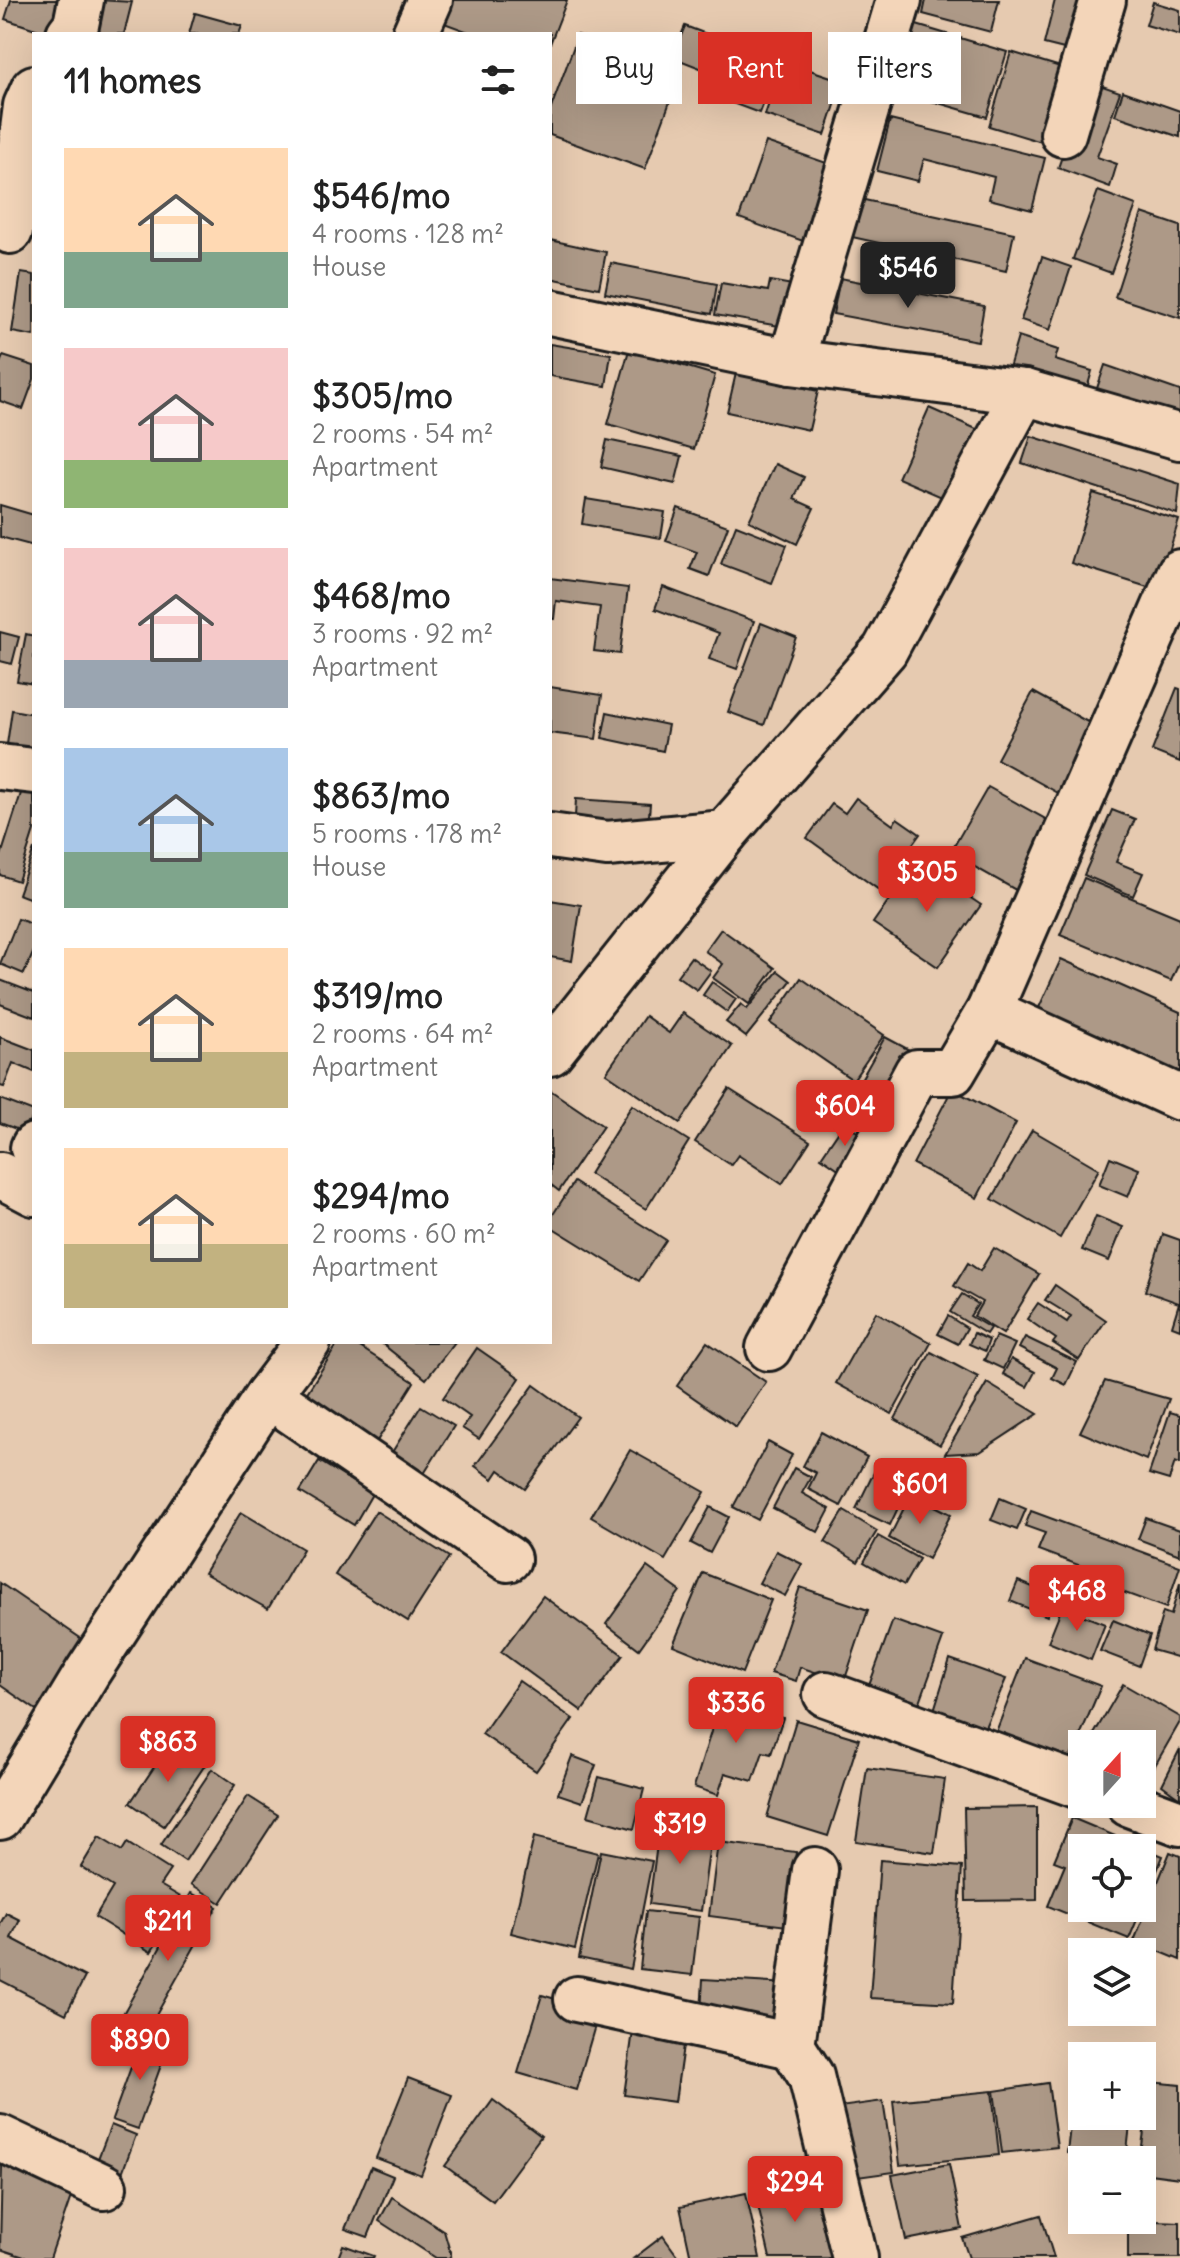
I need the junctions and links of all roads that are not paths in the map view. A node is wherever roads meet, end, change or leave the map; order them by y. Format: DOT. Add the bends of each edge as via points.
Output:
graph roads {
  1 [pos="81,0"];
  2 [pos="430,0"];
  3 [pos="899,0"];
  4 [pos="1103,0"];
  5 [pos="71,32"];
  6 [pos="416,32"];
  7 [pos="32,92"];
  8 [pos="1063,134"];
  9 [pos="15,232"];
  10 [pos="552,312"];
  11 [pos="791,362"];
  12 [pos="1024,392"];
  13 [pos="1180,437"];
  14 [pos="1180,572"];
  15 [pos="0,767"];
  16 [pos="32,771"];
  17 [pos="725,833"];
  18 [pos="552,836"];
  19 [pos="989,1011"];
  20 [pos="552,1050"];
  21 [pos="1180,1098"];
  22 [pos="0,1175"];
  23 [pos="32,1192"];
  24 [pos="306,1344"];
  25 [pos="769,1348"];
  26 [pos="268,1395"];
  27 [pos="508,1559"];
  28 [pos="826,1694"];
  29 [pos="1068,1782"];
  30 [pos="1156,1814"];
  31 [pos="0,1817"];
  32 [pos="1180,1823"];
  33 [pos="815,1870"];
  34 [pos="577,1999"];
  35 [pos="792,2046"];
  36 [pos="0,2138"];
  37 [pos="104,2187"];
  38 [pos="855,2258"];
  1 -- 5 [label="street"];
  2 -- 6 [label="street"];
  3 -- 11 [label="street"];
  4 -- 8 [label="street"];
  7 -- 9 [label="street" via="26,106"];
  10 -- 11 [label="street"];
  11 -- 12 [label="street"];
  12 -- 13 [label="street"];
  12 -- 17 [label="street" via="885,650"];
  14 -- 19 [label="street"];
  15 -- 16 [label="street"];
  17 -- 18 [label="street" via="607,844"];
  17 -- 20 [label="street"];
  19 -- 21 [label="street"];
  19 -- 25 [label="street" via="953,1072 917,1072"];
  22 -- 23 [label="street"];
  24 -- 26 [label="street"];
  26 -- 27 [label="street"];
  26 -- 31 [label="street"];
  28 -- 29 [label="street"];
  30 -- 32 [label="street"];
  33 -- 35 [label="street"];
  34 -- 35 [label="street"];
  35 -- 38 [label="street" via="811,2076"];
  36 -- 37 [label="street"];
}
